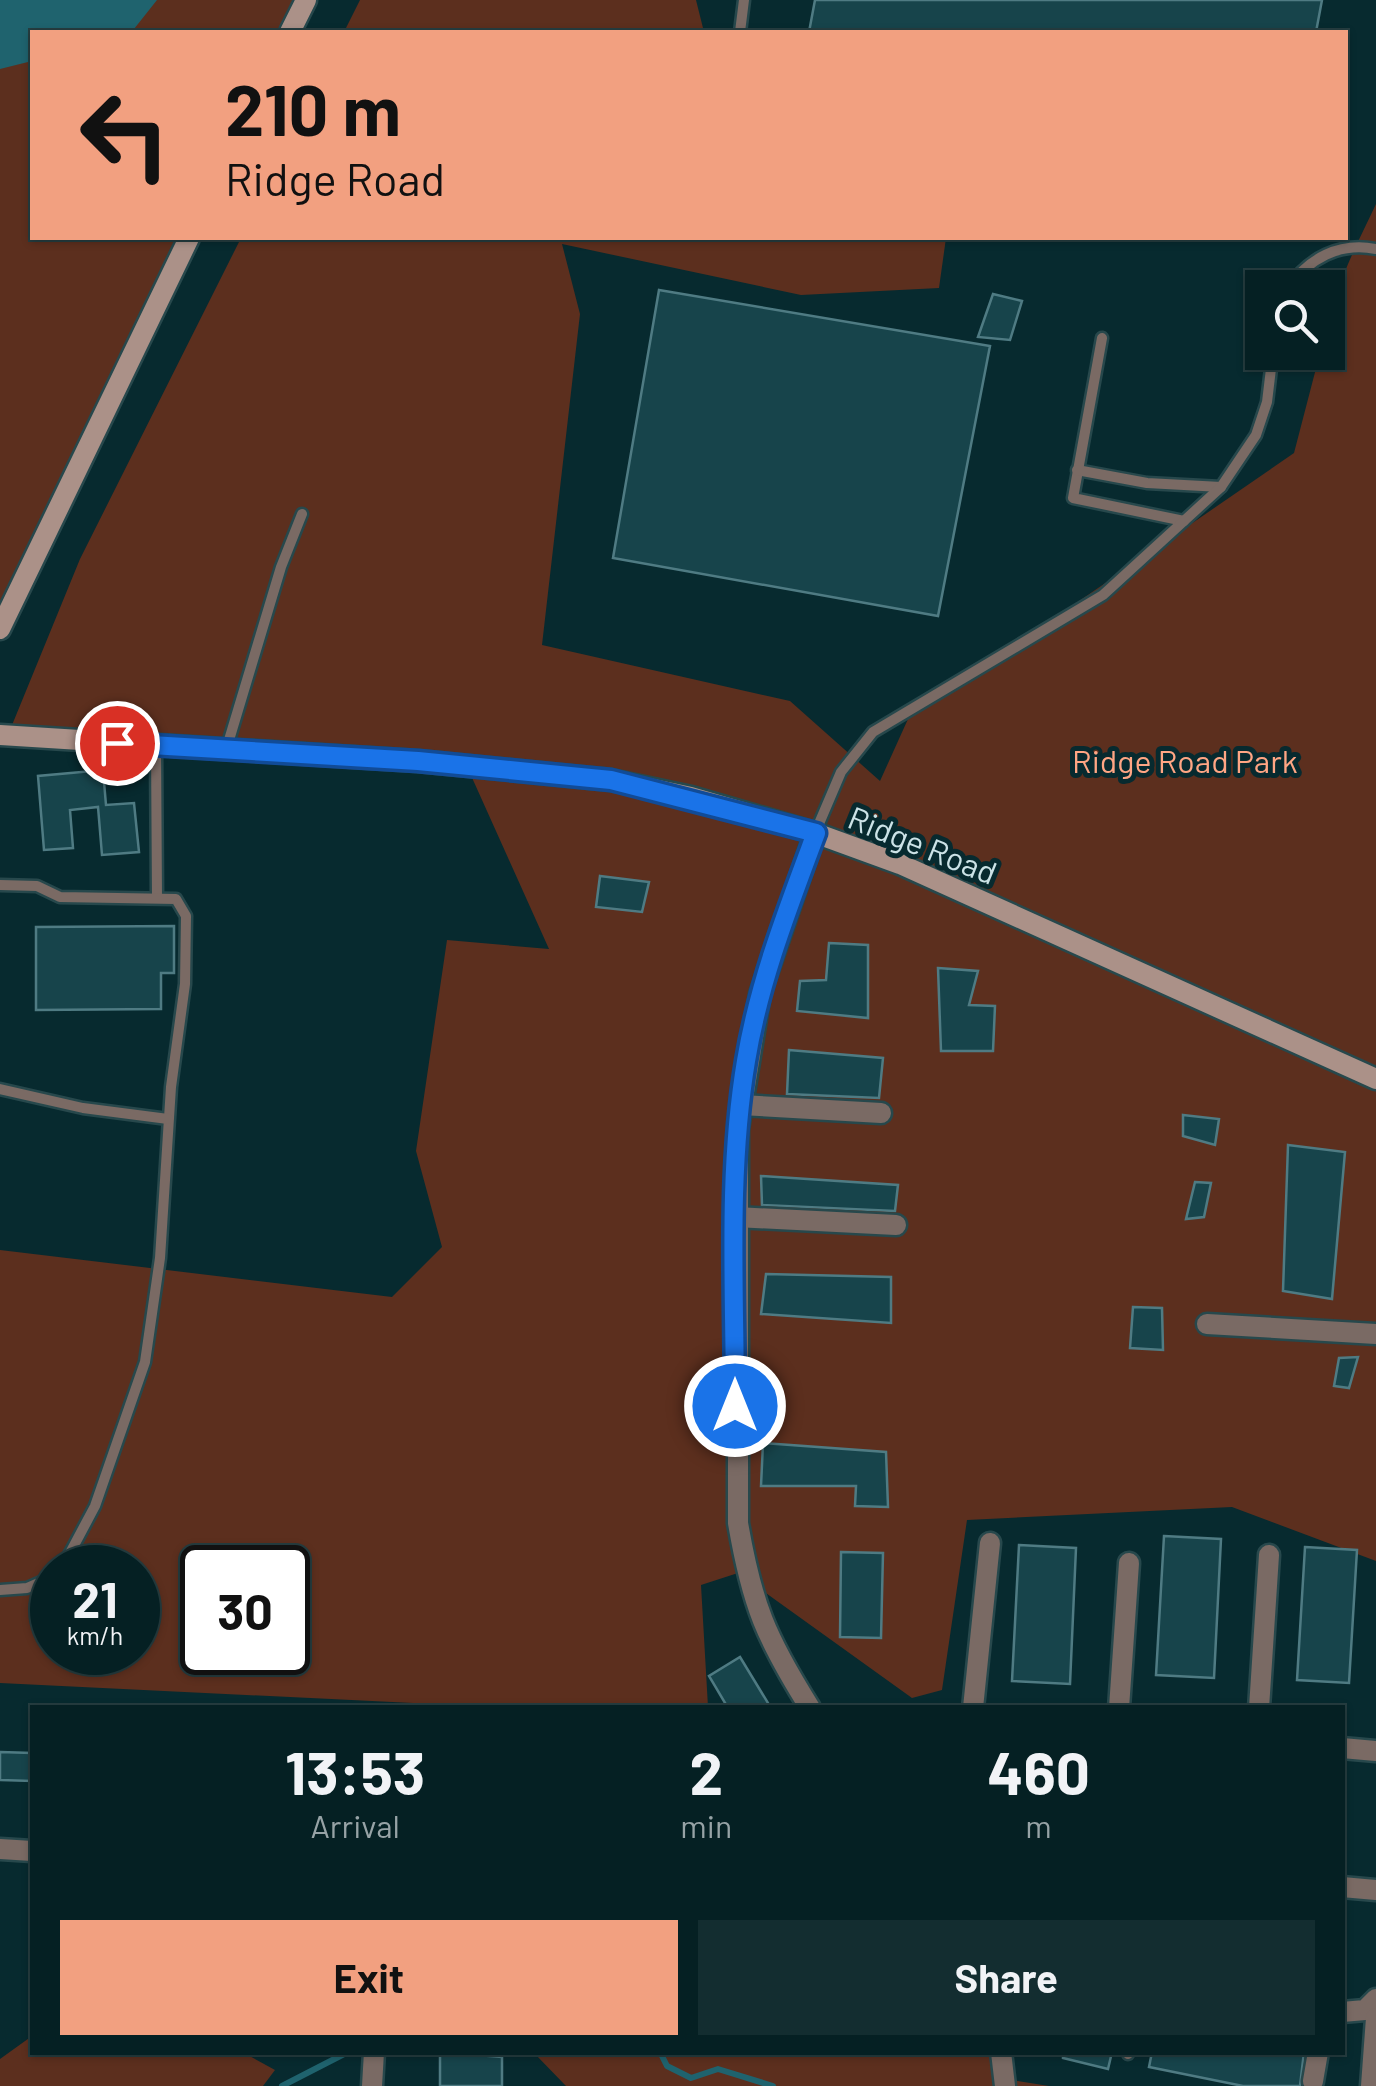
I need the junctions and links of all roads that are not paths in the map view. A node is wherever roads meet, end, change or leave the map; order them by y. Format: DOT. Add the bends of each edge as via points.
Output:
graph roads {
  1 [pos="306,0"];
  2 [pos="744,0"];
  3 [pos="291,30"];
  4 [pos="740,30"];
  5 [pos="188,240"];
  6 [pos="1376,249"];
  7 [pos="1305,270"];
  8 [pos="1102,338"];
  9 [pos="1271,370"];
  10 [pos="1078,470"];
  11 [pos="1221,487"];
  12 [pos="302,514"];
  13 [pos="1184,521"];
  14 [pos="0,629"];
  15 [pos="0,735"];
  16 [pos="156,746"];
  17 [pos="226,751"];
  18 [pos="816,833"];
  19 [pos="0,885"];
  20 [pos="157,898"];
  21 [pos="1376,1079"];
  22 [pos="0,1089"];
  23 [pos="741,1105"];
  24 [pos="880,1112"];
  25 [pos="168,1119"];
  26 [pos="736,1217"];
  27 [pos="896,1225"];
  28 [pos="1206,1324"];
  29 [pos="1376,1334"];
  30 [pos="990,1543"];
  31 [pos="74,1545"];
  32 [pos="1269,1556"];
  33 [pos="1128,1564"];
  34 [pos="30,1586"];
  35 [pos="0,1590"];
  36 [pos="808,1705"];
  37 [pos="973,1705"];
  38 [pos="1119,1705"];
  39 [pos="1258,1705"];
  40 [pos="1345,1748"];
  41 [pos="1376,1750"];
  42 [pos="0,1849"];
  43 [pos="30,1851"];
  44 [pos="1345,1888"];
  45 [pos="1376,1890"];
  46 [pos="1376,2008"];
  47 [pos="1345,2012"];
  48 [pos="374,2055"];
  49 [pos="1001,2055"];
  50 [pos="1317,2055"];
  51 [pos="1313,2081"];
  52 [pos="372,2086"];
  53 [pos="1005,2086"];
  54 [pos="1371,2086"];
  1 -- 3 [label="street"];
  2 -- 4 [label="lane"];
  5 -- 14 [label="street"];
  6 -- 7 [label="lane" via="1331,252"];
  8 -- 10 [label="lane"];
  9 -- 11 [label="lane" via="1256,436"];
  10 -- 11 [label="lane" via="1147,484"];
  10 -- 13 [label="lane" via="1073,498"];
  11 -- 13 [label="lane"];
  12 -- 17 [label="lane"];
  13 -- 18 [label="lane" via="1103,595 873,732 841,772"];
  15 -- 16 [label="street, Ridge Road"];
  16 -- 17 [label="street, Ridge Road"];
  16 -- 20 [label="lane"];
  17 -- 18 [label="street, Ridge Road" via="611,780"];
  18 -- 21 [label="street, Ridge Road" via="900,864"];
  18 -- 23 [label="street" via="760,994"];
  19 -- 20 [label="lane" via="37,886 60,897"];
  20 -- 25 [label="lane" via="176,899 186,916 185,984"];
  22 -- 25 [label="lane"];
  23 -- 24 [label="street"];
  23 -- 26 [label="street"];
  25 -- 31 [label="lane" via="160,1258 145,1362 95,1506"];
  26 -- 27 [label="street"];
  26 -- 36 [label="street" via="738,1523 769,1642"];
  28 -- 29 [label="street"];
  30 -- 37 [label="street"];
  32 -- 39 [label="street"];
  33 -- 38 [label="street"];
  34 -- 35 [label="lane"];
  40 -- 41 [label="street"];
  42 -- 43 [label="street"];
  44 -- 45 [label="street"];
  46 -- 47 [label="street"];
  46 -- 54 [label="street"];
  48 -- 52 [label="street"];
  49 -- 53 [label="street"];
  50 -- 51 [label="street"];
}
